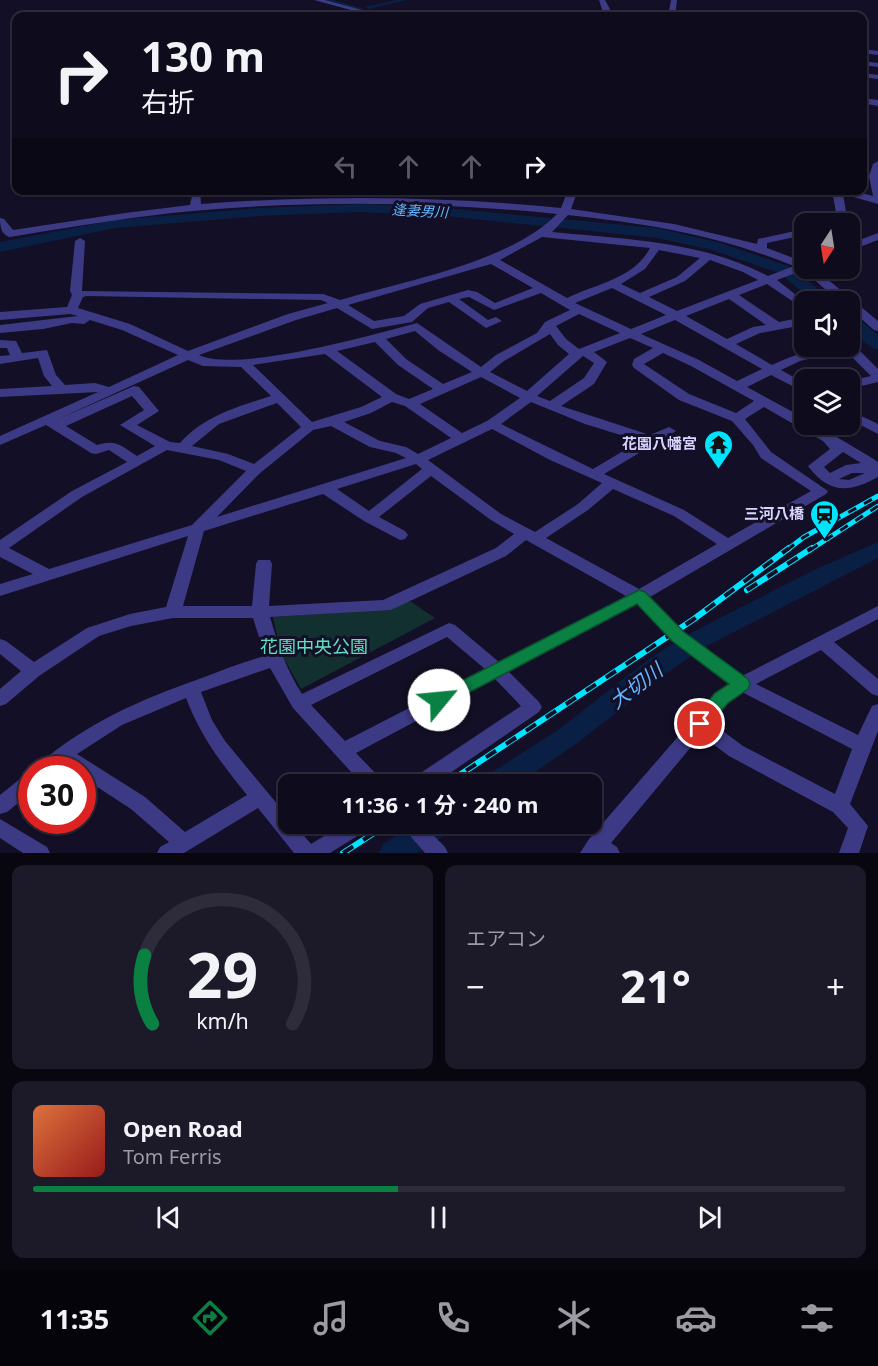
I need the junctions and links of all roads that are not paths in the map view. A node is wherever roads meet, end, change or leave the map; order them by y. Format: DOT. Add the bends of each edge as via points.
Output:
graph roads {
  1 [pos="317,0"];
  2 [pos="364,12"];
  3 [pos="877,165"];
  4 [pos="197,195"];
  5 [pos="571,195"];
  6 [pos="839,195"];
  7 [pos="858,195"];
  8 [pos="878,200"];
  9 [pos="195,208"];
  10 [pos="841,213"];
  11 [pos="564,214"];
  12 [pos="0,221"];
  13 [pos="545,232"];
  14 [pos="794,234"];
  15 [pos="878,237"];
  16 [pos="80,241"];
  17 [pos="860,244"];
  18 [pos="656,246"];
  19 [pos="762,250"];
  20 [pos="707,257"];
  21 [pos="492,260"];
  22 [pos="794,263"];
  23 [pos="794,271"];
  24 [pos="771,279"];
  25 [pos="819,279"];
  26 [pos="611,283"];
  27 [pos="541,290"];
  28 [pos="835,291"];
  29 [pos="78,295"];
  30 [pos="731,295"];
  31 [pos="640,297"];
  32 [pos="450,298"];
  33 [pos="794,298"];
  34 [pos="338,303"];
  35 [pos="566,303"];
  36 [pos="71,310"];
  37 [pos="579,310"];
  38 [pos="860,311"];
  39 [pos="0,316"];
  40 [pos="677,316"];
  41 [pos="496,321"];
  42 [pos="794,322"];
  43 [pos="413,323"];
  44 [pos="116,324"];
  45 [pos="775,325"];
  46 [pos="878,327"];
  47 [pos="549,328"];
  48 [pos="0,329"];
  49 [pos="632,334"];
  50 [pos="377,337"];
  51 [pos="0,344"];
  52 [pos="726,344"];
  53 [pos="663,348"];
  54 [pos="327,350"];
  55 [pos="581,353"];
  56 [pos="188,355"];
  57 [pos="17,357"];
  58 [pos="801,357"];
  59 [pos="857,357"];
  60 [pos="0,360"];
  61 [pos="244,363"];
  62 [pos="771,370"];
  63 [pos="482,372"];
  64 [pos="878,377"];
  65 [pos="860,382"];
  66 [pos="794,383"];
  67 [pos="738,386"];
  68 [pos="60,389"];
  69 [pos="442,389"];
  70 [pos="107,390"];
  71 [pos="0,393"];
  72 [pos="391,397"];
  73 [pos="530,397"];
  74 [pos="279,398"];
  75 [pos="764,401"];
  76 [pos="410,403"];
  77 [pos="552,406"];
  78 [pos="737,418"];
  79 [pos="794,418"];
  80 [pos="860,420"];
  81 [pos="50,422"];
  82 [pos="333,422"];
  83 [pos="492,424"];
  84 [pos="309,427"];
  85 [pos="878,430"];
  86 [pos="669,431"];
  87 [pos="821,435"];
  88 [pos="460,439"];
  89 [pos="651,440"];
  90 [pos="0,441"];
  91 [pos="166,446"];
  92 [pos="839,447"];
  93 [pos="183,448"];
  94 [pos="418,459"];
  95 [pos="136,462"];
  96 [pos="431,469"];
  97 [pos="255,470"];
  98 [pos="594,474"];
  99 [pos="612,482"];
  100 [pos="325,488"];
  101 [pos="369,518"];
  102 [pos="198,527"];
  103 [pos="400,535"];
  104 [pos="531,535"];
  105 [pos="727,544"];
  106 [pos="0,549"];
  107 [pos="264,564"];
  108 [pos="46,574"];
  109 [pos="0,590"];
  110 [pos="639,596"];
  111 [pos="173,612"];
  112 [pos="260,612"];
  113 [pos="878,612"];
  114 [pos="823,642"];
  115 [pos="0,645"];
  116 [pos="275,660"];
  117 [pos="496,670"];
  118 [pos="33,671"];
  119 [pos="741,684"];
  120 [pos="191,689"];
  121 [pos="878,689"];
  122 [pos="0,699"];
  123 [pos="299,703"];
  124 [pos="878,711"];
  125 [pos="700,724"];
  126 [pos="862,746"];
  127 [pos="343,751"];
  128 [pos="63,754"];
  129 [pos="61,756"];
  130 [pos="364,774"];
  131 [pos="435,774"];
  132 [pos="18,792"];
  133 [pos="260,797"];
  134 [pos="0,806"];
  135 [pos="840,806"];
  136 [pos="0,827"];
  137 [pos="344,834"];
  138 [pos="175,848"];
  139 [pos="598,850"];
  140 [pos="40,853"];
  141 [pos="306,853"];
  142 [pos="313,853"];
  143 [pos="849,853"];
  1 -- 2 [label="street"];
  3 -- 8 [label="street" via="874,176"];
  4 -- 9 [label="street"];
  5 -- 11 [label="street"];
  6 -- 10 [label="street"];
  7 -- 8 [label="street"];
  9 -- 11 [label="street" via="287,201 382,200 475,203"];
  9 -- 12 [label="street" via="10,234"];
  11 -- 13 [label="street"];
  11 -- 19 [label="street" via="681,228"];
  13 -- 18 [label="street"];
  13 -- 21 [label="street"];
  14 -- 19 [label="street" via="762,241"];
  15 -- 17 [label="street"];
  16 -- 29 [label="street"];
  18 -- 20 [label="street"];
  18 -- 26 [label="street" via="639,269"];
  19 -- 22 [label="street"];
  20 -- 24 [label="street"];
  20 -- 31 [label="street" via="681,279"];
  21 -- 27 [label="street"];
  21 -- 34 [label="street"];
  23 -- 24 [label="street"];
  24 -- 30 [label="street"];
  24 -- 33 [label="street"];
  25 -- 28 [label="street"];
  26 -- 31 [label="street"];
  26 -- 35 [label="street"];
  27 -- 32 [label="street" via="494,307 471,293"];
  27 -- 35 [label="street"];
  29 -- 34 [label="street" via="296,296 322,297"];
  29 -- 36 [label="street"];
  30 -- 40 [label="street"];
  30 -- 45 [label="street"];
  31 -- 40 [label="street"];
  32 -- 41 [label="street" via="486,324"];
  32 -- 43 [label="street" via="424,306"];
  34 -- 43 [label="street" via="372,326"];
  34 -- 56 [label="street"];
  35 -- 37 [label="street"];
  36 -- 39 [label="street"];
  36 -- 44 [label="street"];
  37 -- 47 [label="street"];
  37 -- 49 [label="street"];
  38 -- 46 [label="street"];
  40 -- 49 [label="street"];
  40 -- 52 [label="street"];
  42 -- 45 [label="street"];
  43 -- 50 [label="street"];
  43 -- 63 [label="street" via="433,341"];
  44 -- 48 [label="street" via="72,319"];
  44 -- 56 [label="street"];
  45 -- 52 [label="street"];
  47 -- 55 [label="street"];
  47 -- 63 [label="street"];
  49 -- 53 [label="street"];
  49 -- 55 [label="street"];
  50 -- 54 [label="street"];
  50 -- 69 [label="street" via="402,362"];
  51 -- 57 [label="street" via="12,344"];
  52 -- 62 [label="street"];
  53 -- 67 [label="street"];
  53 -- 78 [label="street" via="638,365 684,397"];
  54 -- 61 [label="street"];
  54 -- 72 [label="street"];
  55 -- 73 [label="street"];
  55 -- 77 [label="street" via="601,363 589,381"];
  56 -- 61 [label="street" via="203,362"];
  56 -- 70 [label="street"];
  57 -- 60 [label="street"];
  57 -- 68 [label="street" via="44,353 50,376"];
  58 -- 62 [label="street"];
  59 -- 64 [label="street"];
  61 -- 74 [label="street"];
  62 -- 66 [label="street"];
  62 -- 67 [label="street"];
  63 -- 69 [label="street"];
  63 -- 73 [label="street"];
  64 -- 65 [label="street"];
  67 -- 75 [label="street"];
  68 -- 70 [label="street"];
  68 -- 71 [label="street"];
  69 -- 76 [label="street"];
  70 -- 81 [label="street"];
  72 -- 76 [label="street"];
  72 -- 82 [label="street"];
  73 -- 77 [label="street"];
  73 -- 83 [label="street"];
  74 -- 84 [label="street"];
  74 -- 93 [label="street" via="220,417"];
  75 -- 78 [label="street"];
  75 -- 79 [label="street"];
  76 -- 88 [label="street"];
  77 -- 89 [label="street" via="598,425"];
  78 -- 105 [label="street" via="765,455 821,492"];
  80 -- 85 [label="street"];
  81 -- 90 [label="street"];
  81 -- 91 [label="street" via="134,390 152,411 127,424"];
  81 -- 95 [label="street" via="96,450 111,445"];
  82 -- 84 [label="street"];
  82 -- 94 [label="street" via="375,444"];
  83 -- 88 [label="street"];
  83 -- 98 [label="street"];
  84 -- 97 [label="street"];
  86 -- 89 [label="street"];
  87 -- 92 [label="street"];
  88 -- 94 [label="street"];
  89 -- 98 [label="street"];
  91 -- 93 [label="street"];
  91 -- 95 [label="street"];
  92 -- 92 [label="street" via="815,466 831,478 850,467 875,471 875,467"];
  93 -- 97 [label="street" via="224,457"];
  94 -- 96 [label="street"];
  94 -- 100 [label="street"];
  95 -- 106 [label="street" via="77,494"];
  96 -- 101 [label="street"];
  96 -- 104 [label="street" via="495,517"];
  97 -- 102 [label="street"];
  98 -- 99 [label="street"];
  99 -- 104 [label="street" via="584,507"];
  99 -- 105 [label="street" via="679,513"];
  100 -- 101 [label="street"];
  100 -- 102 [label="street"];
  101 -- 103 [label="street"];
  102 -- 108 [label="street"];
  102 -- 111 [label="street"];
  104 -- 110 [label="street"];
  104 -- 112 [label="street" via="385,606"];
  105 -- 110 [label="street"];
  106 -- 108 [label="street"];
  107 -- 112 [label="street"];
  108 -- 109 [label="street"];
  110 -- 117 [label="street"];
  110 -- 119 [label="street" via="678,637"];
  111 -- 112 [label="street"];
  111 -- 118 [label="street" via="93,632"];
  112 -- 116 [label="street"];
  113 -- 114 [label="street"];
  114 -- 119 [label="street"];
  114 -- 121 [label="street"];
  115 -- 118 [label="street"];
  116 -- 120 [label="street"];
  116 -- 123 [label="street"];
  117 -- 123 [label="street" via="449,629"];
  117 -- 127 [label="street"];
  117 -- 131 [label="street" via="533,707"];
  118 -- 122 [label="street"];
  119 -- 125 [label="street" via="722,698"];
  119 -- 126 [label="street"];
  120 -- 128 [label="street" via="116,719 84,736"];
  120 -- 133 [label="street" via="218,746"];
  123 -- 127 [label="street"];
  124 -- 126 [label="street"];
  125 -- 135 [label="street" via="736,751"];
  125 -- 139 [label="street"];
  126 -- 135 [label="street"];
  127 -- 130 [label="street"];
  128 -- 129 [label="street"];
  128 -- 138 [label="street" via="138,803"];
  132 -- 134 [label="street"];
  133 -- 138 [label="street"];
  133 -- 141 [label="street"];
  135 -- 143 [label="street" via="858,826"];
  136 -- 140 [label="street"];
  137 -- 142 [label="street"];
}
